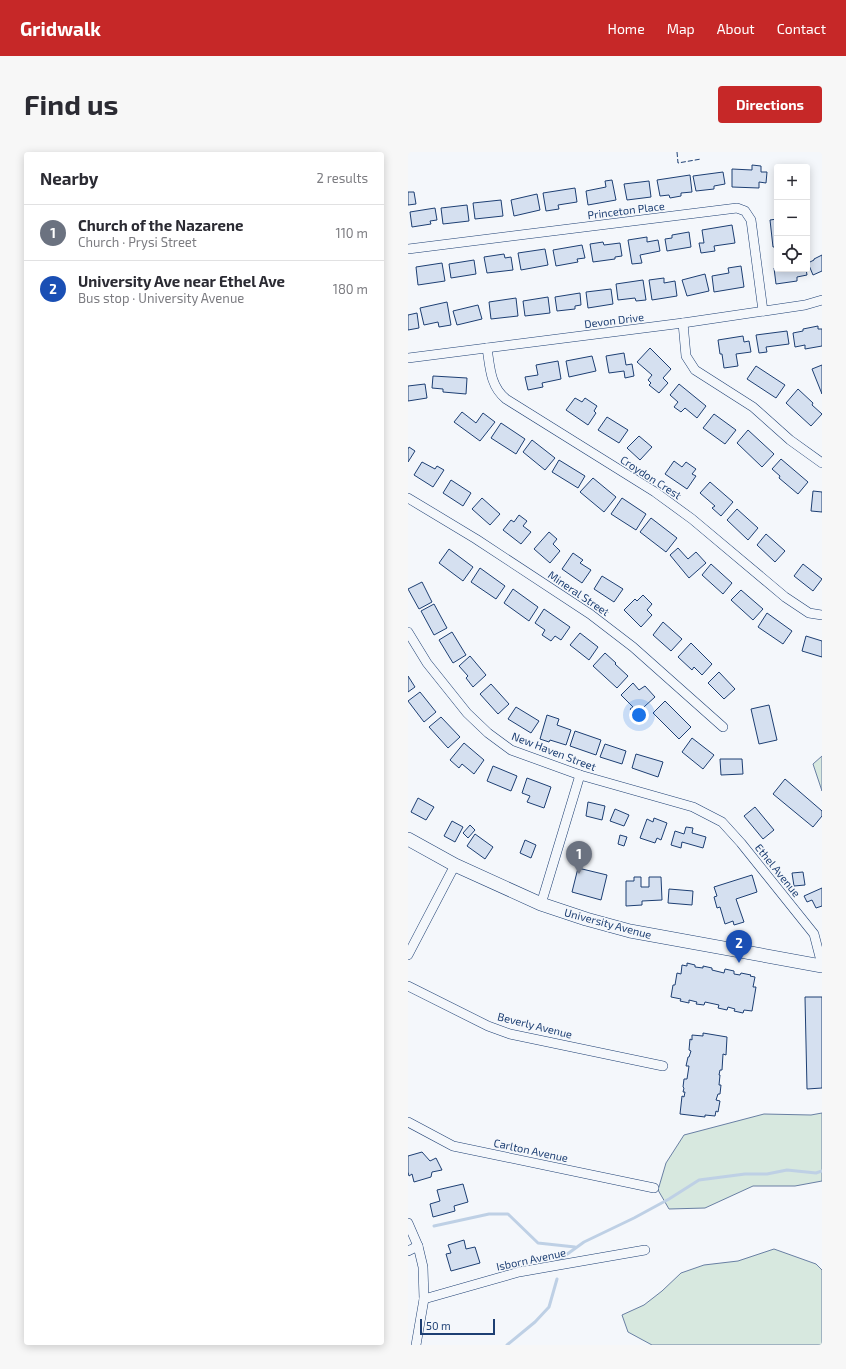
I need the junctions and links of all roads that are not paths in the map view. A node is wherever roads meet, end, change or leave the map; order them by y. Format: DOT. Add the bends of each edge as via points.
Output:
graph roads {
  1 [pos="408,249"];
  2 [pos="822,300"];
  3 [pos="763,311"];
  4 [pos="682,323"];
  5 [pos="487,348"];
  6 [pos="408,358"];
  7 [pos="822,463"];
  8 [pos="408,498"];
  9 [pos="822,615"];
  10 [pos="408,632"];
  11 [pos="723,727"];
  12 [pos="580,775"];
  13 [pos="694,807"];
  14 [pos="408,839"];
  15 [pos="455,865"];
  16 [pos="541,904"];
  17 [pos="408,956"];
  18 [pos="822,966"];
  19 [pos="408,986"];
  20 [pos="663,1066"];
  21 [pos="408,1122"];
  22 [pos="654,1188"];
  23 [pos="408,1223"];
  24 [pos="418,1246"];
  25 [pos="645,1250"];
  26 [pos="408,1251"];
  27 [pos="424,1299"];
  28 [pos="416,1345"];
  1 -- 3 [label="street, Princeton Place" via="737,208 745,211 750,220"];
  2 -- 3 [label="street, Devon Drive"];
  3 -- 4 [label="street, Devon Drive"];
  4 -- 5 [label="street, Devon Drive"];
  4 -- 7 [label="street" via="686,356 695,370 753,407 790,440"];
  5 -- 6 [label="street, Devon Drive"];
  5 -- 9 [label="street, Croydon Crest" via="493,382 506,399 655,492 692,519 785,597 809,613"];
  8 -- 11 [label="street, Mineral Street" via="590,614"];
  10 -- 12 [label="street, New Haven Street" via="427,664 467,713 488,733 511,750"];
  12 -- 13 [label="street, New Haven Street"];
  12 -- 16 [label="street"];
  13 -- 18 [label="street, Ethel Avenue" via="722,822 745,847 814,934"];
  14 -- 15 [label="main road, University Avenue"];
  15 -- 16 [label="main road, University Avenue"];
  15 -- 17 [label="street"];
  16 -- 18 [label="main road, University Avenue" via="630,931"];
  19 -- 20 [label="street, Beverly Avenue" via="488,1026 510,1034"];
  21 -- 22 [label="street, Carlton Avenue" via="453,1146"];
  23 -- 24 [label="street"];
  24 -- 26 [label="street"];
  24 -- 27 [label="street" via="423,1267"];
  25 -- 27 [label="street, Isborn Avenue" via="519,1272"];
  27 -- 28 [label="street"];
}
